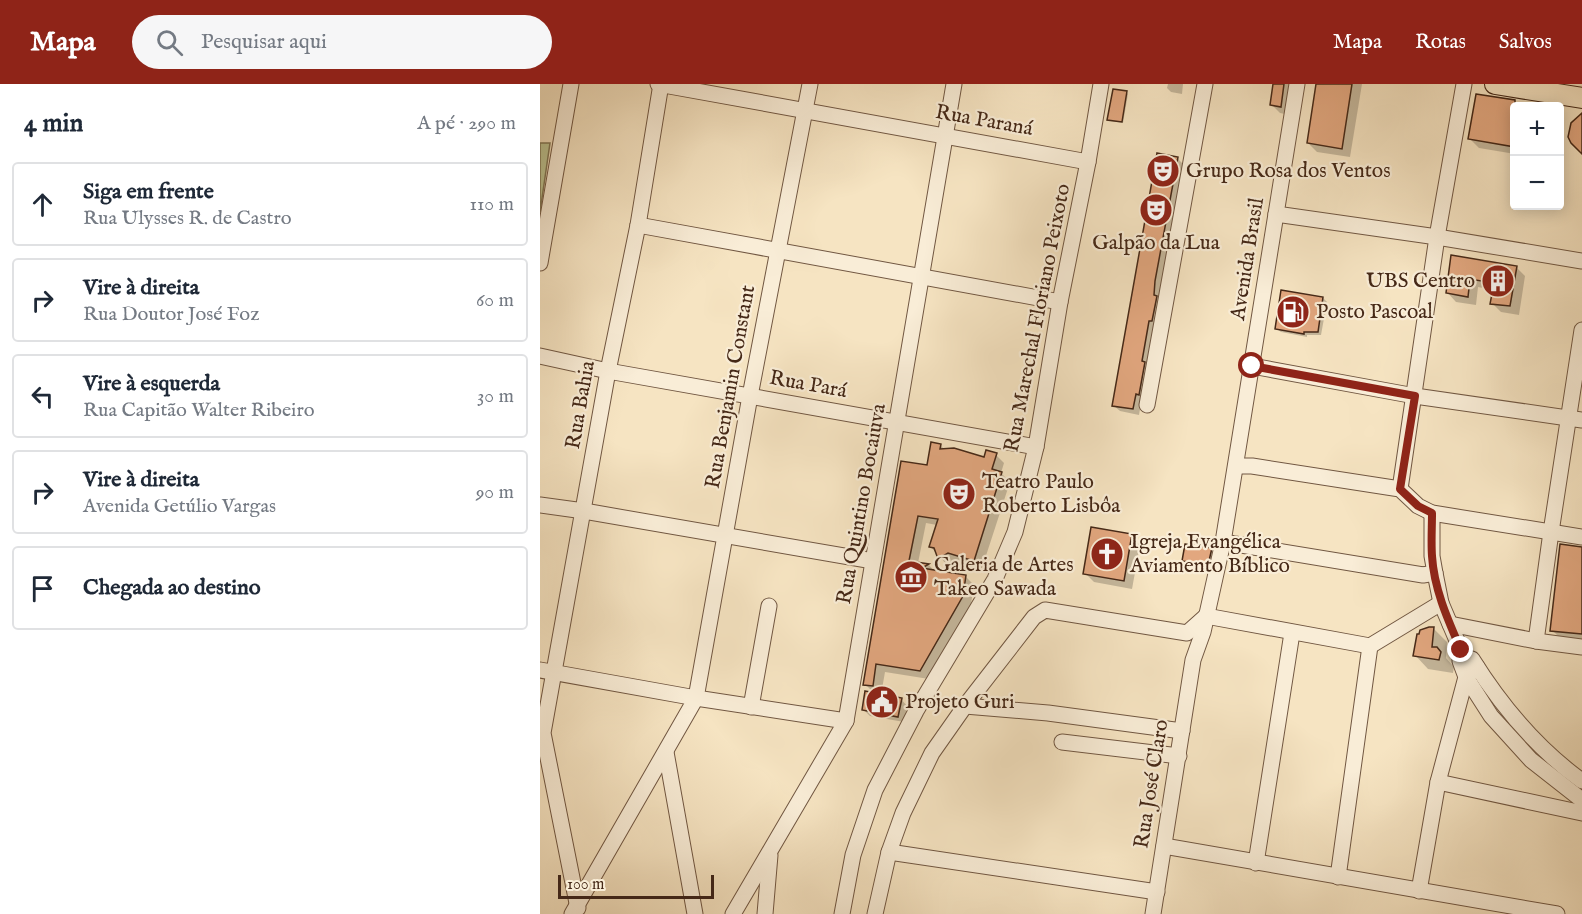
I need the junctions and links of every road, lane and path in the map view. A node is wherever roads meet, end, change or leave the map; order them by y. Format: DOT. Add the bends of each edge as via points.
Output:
graph roads {
  1 [pos="571,84"];
  2 [pos="660,84"];
  3 [pos="810,84"];
  4 [pos="954,84"];
  5 [pos="1101,84"];
  6 [pos="1205,84"];
  7 [pos="1297,84"];
  8 [pos="1464,84"];
  9 [pos="1495,84"];
  10 [pos="1582,98"];
  11 [pos="806,111"];
  12 [pos="946,135"];
  13 [pos="1088,162"];
  14 [pos="1276,214"];
  15 [pos="638,225"];
  16 [pos="1437,237"];
  17 [pos="778,249"];
  18 [pos="1582,261"];
  19 [pos="540,263"];
  20 [pos="922,275"];
  21 [pos="1060,302"];
  22 [pos="1582,330"];
  23 [pos="540,356"];
  24 [pos="1252,366"];
  25 [pos="608,370"];
  26 [pos="750,396"];
  27 [pos="1415,396"];
  28 [pos="1147,405"];
  29 [pos="1575,419"];
  30 [pos="897,421"];
  31 [pos="1036,447"];
  32 [pos="1236,466"];
  33 [pos="1400,489"];
  34 [pos="540,505"];
  35 [pos="585,511"];
  36 [pos="1432,513"];
  37 [pos="1551,532"];
  38 [pos="726,535"];
  39 [pos="1582,537"];
  40 [pos="1223,542"];
  41 [pos="873,561"];
  42 [pos="1435,573"];
  43 [pos="1441,603"];
  44 [pos="769,606"];
  45 [pos="1206,616"];
  46 [pos="1450,624"];
  47 [pos="1186,633"];
  48 [pos="1292,633"];
  49 [pos="1536,641"];
  50 [pos="1370,646"];
  51 [pos="1579,650"];
  52 [pos="1193,660"];
  53 [pos="546,671"];
  54 [pos="1472,672"];
  55 [pos="696,698"];
  56 [pos="751,706"];
  57 [pos="965,706"];
  58 [pos="846,721"];
  59 [pos="1182,731"];
  60 [pos="542,735"];
  61 [pos="1062,742"];
  62 [pos="666,752"];
  63 [pos="1179,756"];
  64 [pos="1582,781"];
  65 [pos="1438,782"];
  66 [pos="1582,800"];
  67 [pos="1582,813"];
  68 [pos="1164,846"];
  69 [pos="770,852"];
  70 [pos="889,852"];
  71 [pos="1256,863"];
  72 [pos="1338,878"];
  73 [pos="1419,891"];
  74 [pos="1157,892"];
  75 [pos="766,907"];
  76 [pos="736,909"];
  77 [pos="576,911"];
  78 [pos="695,914"];
  79 [pos="842,914"];
  80 [pos="875,914"];
  81 [pos="1153,914"];
  82 [pos="1557,914"];
  1 -- 19 [label="street"];
  2 -- 11 [label="street, Rua Paraná"];
  2 -- 15 [label="street, Rua Bahia"];
  3 -- 11 [label="street, Rua Benjamin Constant"];
  4 -- 12 [label="street, Rua Quintino Bocaiuva"];
  5 -- 13 [label="street, Rua Marechal Floriano Peixoto"];
  6 -- 28 [label="street"];
  7 -- 14 [label="street, Avenida Brasil"];
  8 -- 16 [label="street"];
  9 -- 10 [label="main road"];
  11 -- 12 [label="street, Rua Paraná"];
  11 -- 17 [label="street, Rua Benjamin Constant"];
  12 -- 13 [label="street, Rua Paraná"];
  12 -- 20 [label="street, Rua Quintino Bocaiuva"];
  13 -- 21 [label="street, Rua Marechal Floriano Peixoto"];
  14 -- 16 [label="street"];
  14 -- 24 [label="street, Avenida Brasil"];
  15 -- 17 [label="street"];
  15 -- 25 [label="street, Rua Bahia"];
  16 -- 18 [label="street"];
  16 -- 27 [label="street"];
  17 -- 20 [label="street"];
  17 -- 26 [label="street, Rua Benjamin Constant"];
  20 -- 21 [label="street"];
  20 -- 30 [label="street, Rua Quintino Bocaiuva"];
  21 -- 31 [label="street, Rua Marechal Floriano Peixoto"];
  22 -- 29 [label="street"];
  23 -- 25 [label="street, Rua Pará"];
  24 -- 27 [label="street"];
  24 -- 32 [label="street, Avenida Brasil"];
  25 -- 26 [label="street, Rua Pará"];
  25 -- 35 [label="street, Rua Bahia"];
  26 -- 30 [label="street, Rua Pará"];
  26 -- 38 [label="street, Rua Benjamin Constant"];
  27 -- 29 [label="street"];
  27 -- 33 [label="street"];
  29 -- 37 [label="street"];
  30 -- 31 [label="street, Rua Pará"];
  30 -- 41 [label="street, Rua Quintino Bocaiuva"];
  31 -- 79 [label="street, Rua Marechal Floriano Peixoto" via="1015,532 995,579 916,711 875,790 853,855"];
  32 -- 33 [label="street"];
  32 -- 40 [label="street, Avenida Brasil"];
  33 -- 36 [label="street"];
  34 -- 35 [label="street"];
  35 -- 38 [label="street"];
  35 -- 53 [label="street, Rua Bahia"];
  36 -- 37 [label="street"];
  36 -- 42 [label="street"];
  37 -- 39 [label="street"];
  37 -- 49 [label="street"];
  38 -- 41 [label="street"];
  38 -- 55 [label="street, Rua Benjamin Constant"];
  40 -- 42 [label="street" via="1423,575"];
  40 -- 45 [label="street, Avenida Brasil"];
  41 -- 58 [label="street, Rua Quintino Bocaiuva"];
  42 -- 43 [label="street"];
  43 -- 46 [label="street"];
  43 -- 50 [label="street"];
  44 -- 56 [label="street"];
  45 -- 47 [label="street"];
  45 -- 48 [label="street"];
  45 -- 52 [label="street, Rua José Claro"];
  46 -- 49 [label="street"];
  46 -- 54 [label="street" via="1461,650 1460,661"];
  47 -- 52 [label="street, Rua José Claro"];
  47 -- 57 [label="street" via="1045,610 1034,616"];
  48 -- 50 [label="street"];
  48 -- 71 [label="street"];
  49 -- 51 [label="street"];
  50 -- 72 [label="street"];
  52 -- 59 [label="street, Rua José Claro"];
  53 -- 55 [label="street"];
  53 -- 60 [label="street, Rua Bahia"];
  54 -- 64 [label="street" via="1540,748"];
  54 -- 65 [label="street"];
  54 -- 66 [label="street" via="1491,716 1530,760"];
  55 -- 56 [label="street"];
  55 -- 62 [label="street, Rua Benjamin Constant"];
  56 -- 58 [label="street"];
  57 -- 59 [label="street"];
  57 -- 70 [label="street" via="932,753"];
  58 -- 69 [label="street, Rua Quintino Bocaiuva"];
  59 -- 63 [label="street, Rua José Claro"];
  60 -- 77 [label="street, Rua Bahia"];
  61 -- 63 [label="street"];
  62 -- 77 [label="street, Rua Benjamin Constant"];
  62 -- 78 [label="street"];
  63 -- 68 [label="street, Rua José Claro"];
  65 -- 67 [label="street"];
  65 -- 73 [label="street"];
  68 -- 71 [label="street"];
  68 -- 74 [label="street, Rua José Claro"];
  69 -- 75 [label="street, Rua Quintino Bocaiuva"];
  69 -- 76 [label="street"];
  70 -- 74 [label="street"];
  70 -- 80 [label="street"];
  71 -- 72 [label="street"];
  72 -- 73 [label="street"];
  73 -- 82 [label="street"];
  74 -- 81 [label="street, Rua José Claro"];
  75 -- 76 [label="street" via="751,898"];
}
